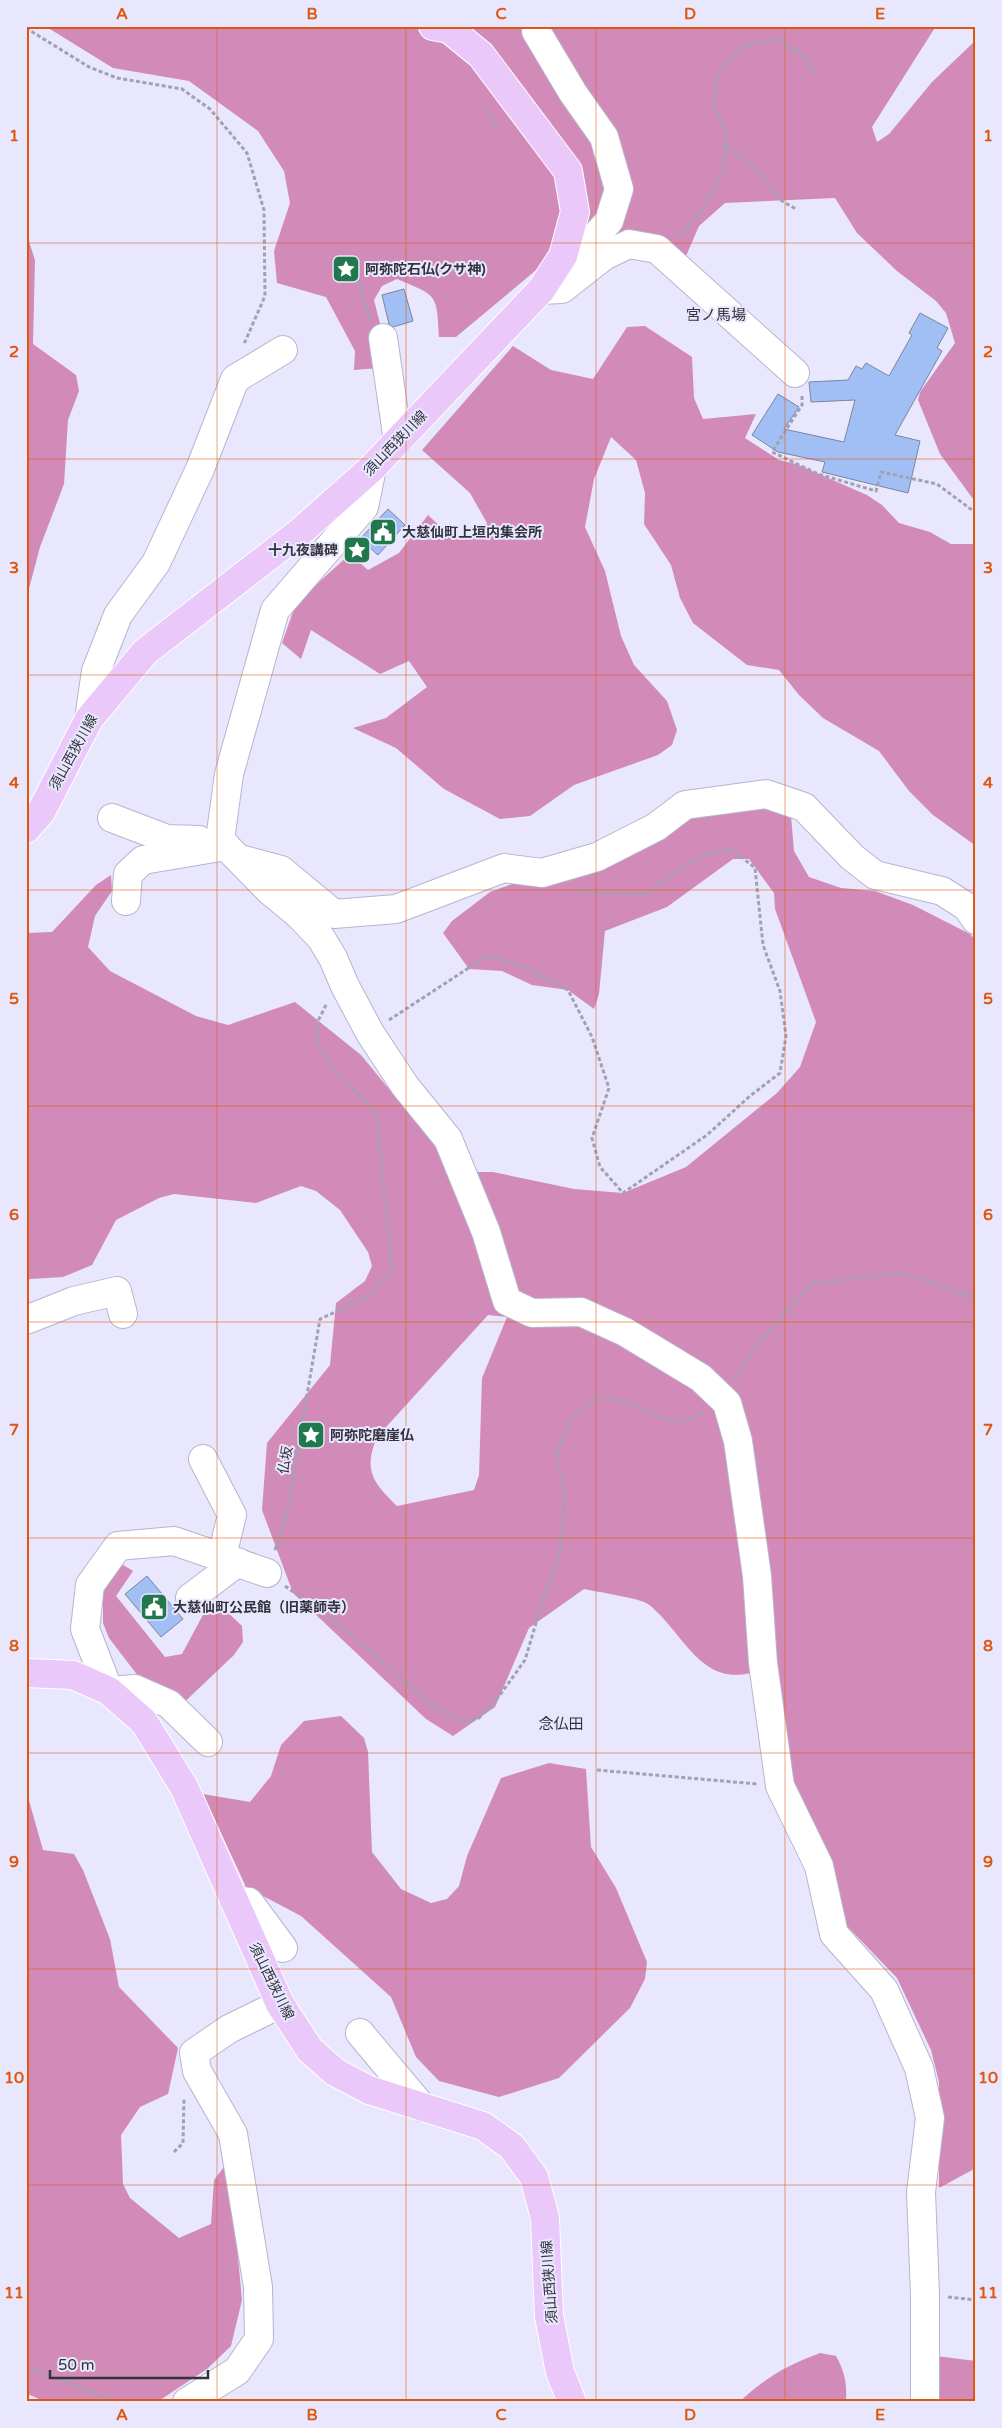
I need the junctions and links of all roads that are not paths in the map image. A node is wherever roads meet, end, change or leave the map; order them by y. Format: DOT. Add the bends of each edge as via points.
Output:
graph roads {
  1 [pos="434,26"];
  2 [pos="537,26"];
  3 [pos="563,256"];
  4 [pos="541,290"];
  5 [pos="383,338"];
  6 [pos="283,350"];
  7 [pos="795,373"];
  8 [pos="398,441"];
  9 [pos="372,468"];
  10 [pos="89,719"];
  11 [pos="112,818"];
  12 [pos="26,829"];
  13 [pos="228,848"];
  14 [pos="126,901"];
  15 [pos="976,920"];
  16 [pos="123,1314"];
  17 [pos="26,1320"];
  18 [pos="203,1459"];
  19 [pos="230,1559"];
  20 [pos="267,1573"];
  21 [pos="190,1598"];
  22 [pos="26,1673"];
  23 [pos="109,1691"];
  24 [pos="208,1742"];
  25 [pos="234,1900"];
  26 [pos="283,1948"];
  27 [pos="280,2004"];
  28 [pos="360,2033"];
  29 [pos="422,2107"];
  30 [pos="187,2402"];
  31 [pos="572,2402"];
  32 [pos="925,2402"];
  1 -- 3 [label="main road, 須山西狭川線" via="449,29 481,55 568,171 575,212"];
  2 -- 3 [label="street" via="540,39 604,137 619,188 609,221 592,240"];
  3 -- 4 [label="main road, 須山西狭川線"];
  4 -- 7 [label="street" via="562,289 604,256 629,244 657,249"];
  4 -- 8 [label="main road, 須山西狭川線"];
  5 -- 8 [label="street"];
  6 -- 10 [label="street" via="235,379 200,469 156,563 118,615 96,671"];
  8 -- 9 [label="main road, 須山西狭川線"];
  9 -- 10 [label="main road, 須山西狭川線" via="300,532 145,652"];
  9 -- 13 [label="street" via="364,507 275,610 229,774"];
  10 -- 12 [label="main road, 須山西狭川線" via="41,812"];
  11 -- 13 [label="street" via="167,839"];
  13 -- 14 [label="street" via="143,860 128,874"];
  13 -- 15 [label="street" via="281,870 334,914 396,909 504,868 542,873 597,857 656,827 685,805 766,794 804,808 852,857 876,875 942,891 967,907"];
  13 -- 32 [label="street" via="320,938 334,958 370,1033 405,1086 448,1139 486,1232 507,1301 532,1312 581,1312 625,1332 701,1378 727,1403 738,1441 757,1576 763,1663 780,1786 819,1866 834,1934 884,1990 919,2068 930,2118 920,2192 925,2295"];
  16 -- 17 [label="street" via="116,1291 74,1300"];
  18 -- 19 [label="street" via="232,1515"];
  19 -- 20 [label="street"];
  19 -- 21 [label="street"];
  19 -- 23 [label="street" via="174,1541 118,1546 90,1585 85,1629"];
  22 -- 23 [label="main road, 須山西狭川線" via="73,1675"];
  23 -- 24 [label="street" via="135,1689 169,1704"];
  23 -- 25 [label="main road, 須山西狭川線" via="144,1722 184,1787"];
  25 -- 26 [label="street" via="249,1902"];
  25 -- 27 [label="main road, 須山西狭川線"];
  27 -- 29 [label="main road, 須山西狭川線" via="310,2050 335,2072 369,2090"];
  27 -- 30 [label="street" via="229,2029 194,2053 197,2071 234,2134 258,2287 259,2339 237,2371"];
  28 -- 29 [label="street"];
  29 -- 31 [label="main road, 須山西狭川線" via="483,2126 512,2147 534,2176 545,2218 549,2316 560,2372"];
}
